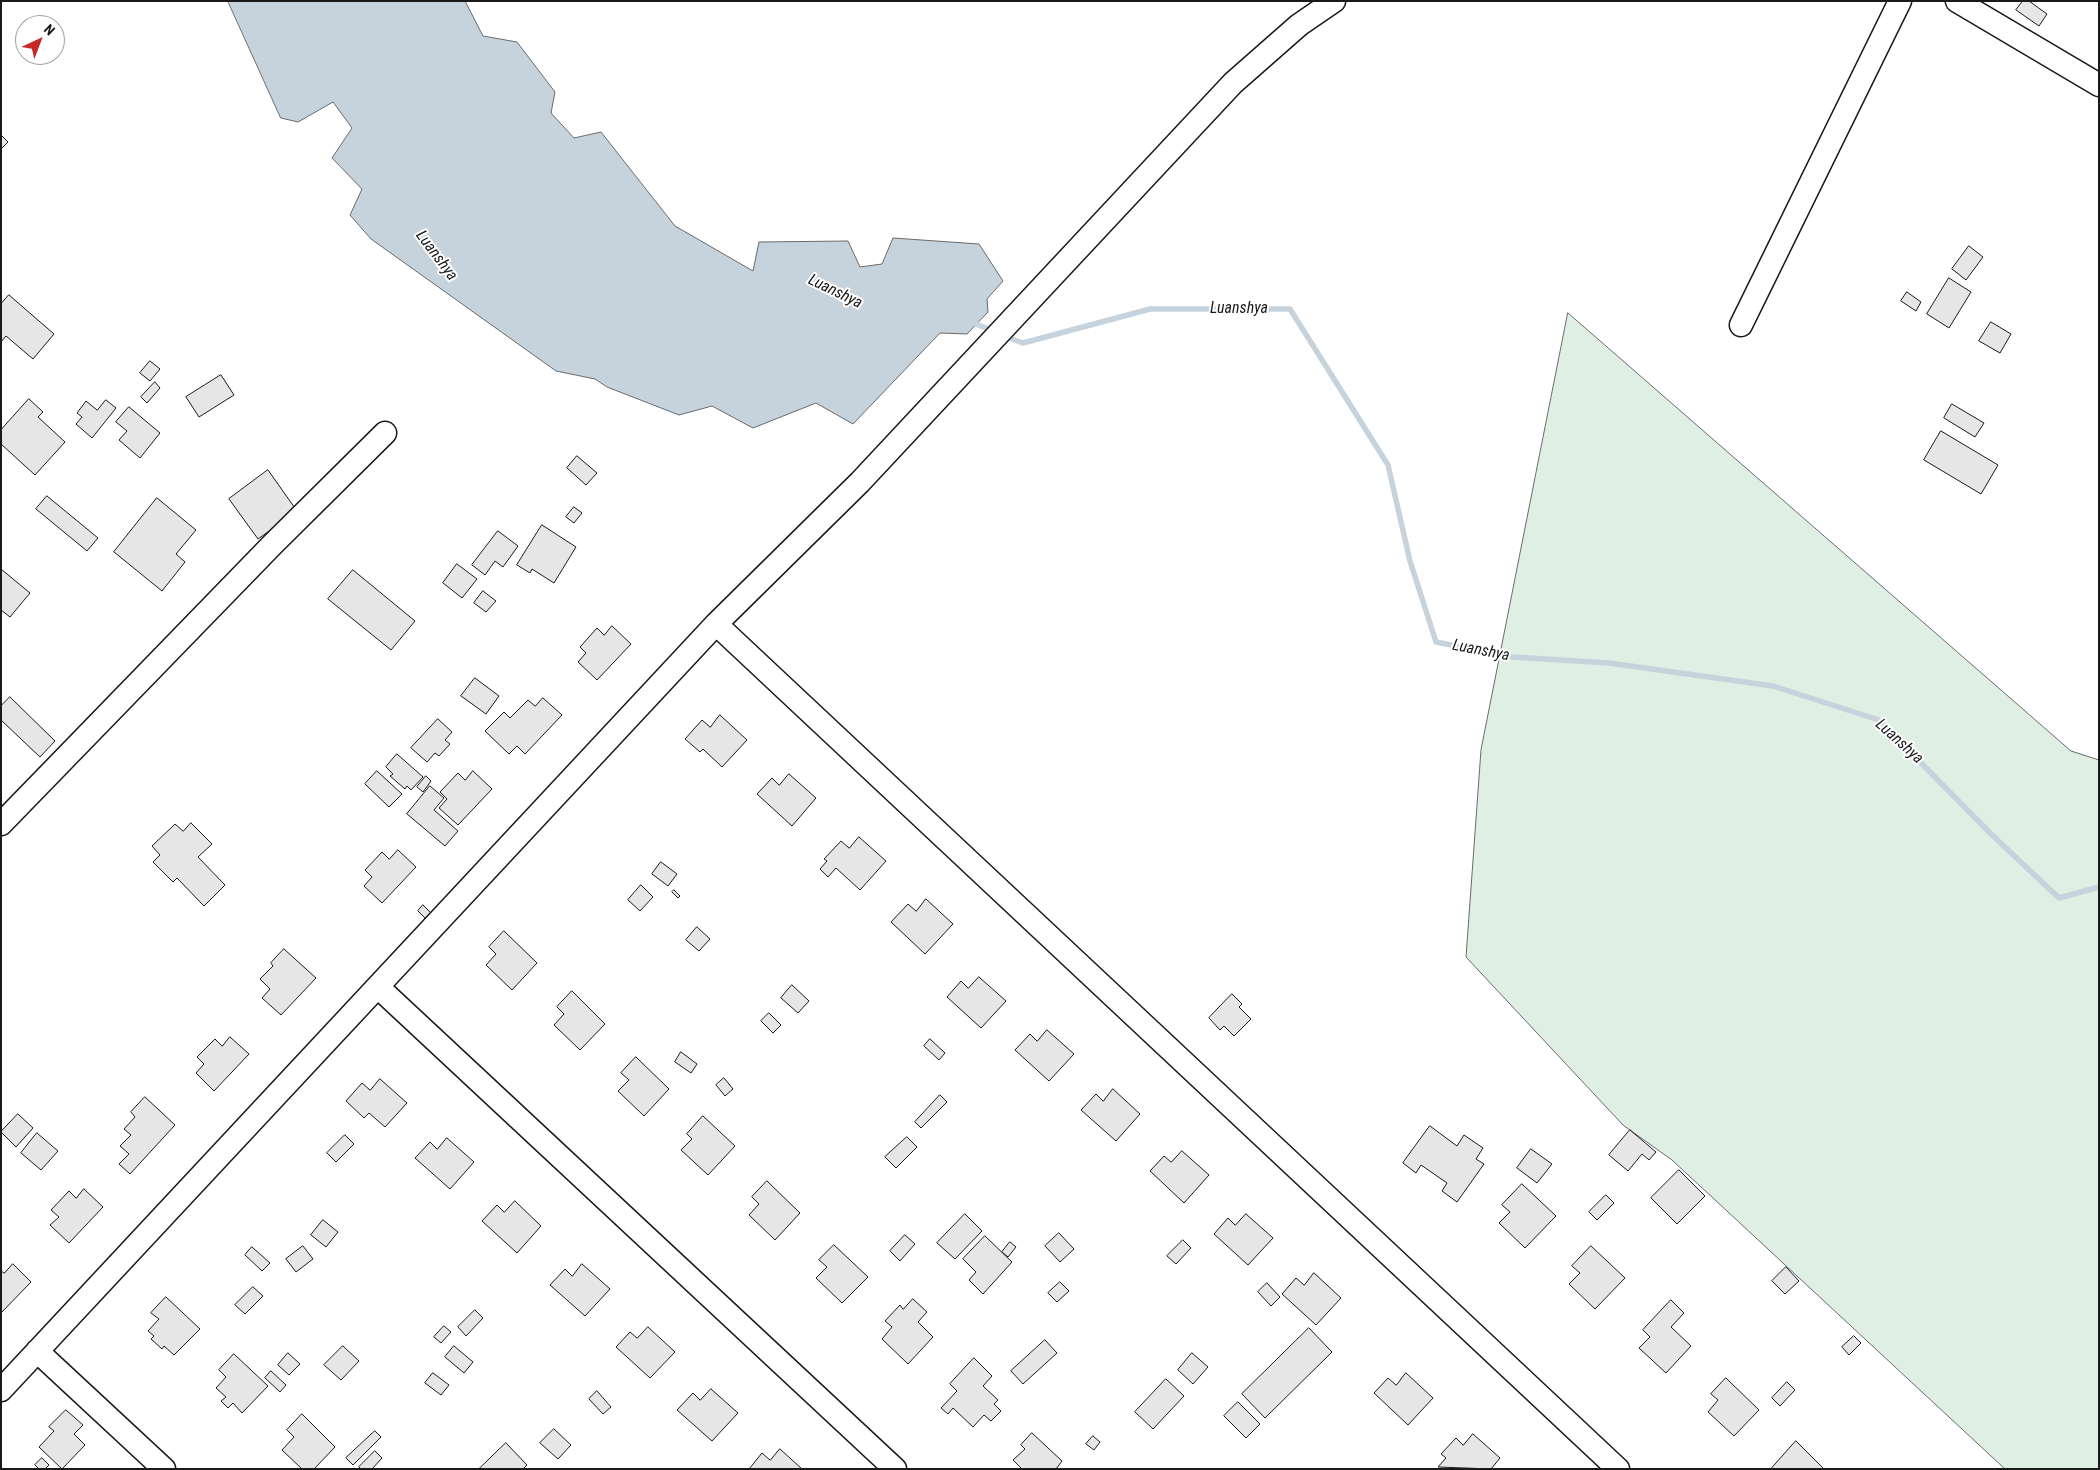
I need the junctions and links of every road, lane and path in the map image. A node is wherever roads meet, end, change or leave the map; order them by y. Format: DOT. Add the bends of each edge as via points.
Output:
graph roads {
  1 [pos="1334,1"];
  2 [pos="1900,1"];
  3 [pos="1957,1"];
  4 [pos="2099,85"];
  5 [pos="1741,325"];
  6 [pos="385,433"];
  7 [pos="716,624"];
  8 [pos="1,824"];
  9 [pos="378,987"];
  10 [pos="37,1351"];
  11 [pos="1,1390"];
  12 [pos="164,1469"];
  13 [pos="895,1469"];
  14 [pos="1618,1469"];
  1 -- 7 [label="street" via="1300,25 1233,83 860,482"];
  2 -- 5 [label="street"];
  3 -- 4 [label="street"];
  6 -- 8 [label="street"];
  7 -- 9 [label="street"];
  7 -- 14 [label="street"];
  9 -- 10 [label="street"];
  9 -- 13 [label="street"];
  10 -- 11 [label="street"];
  10 -- 12 [label="street"];
}
